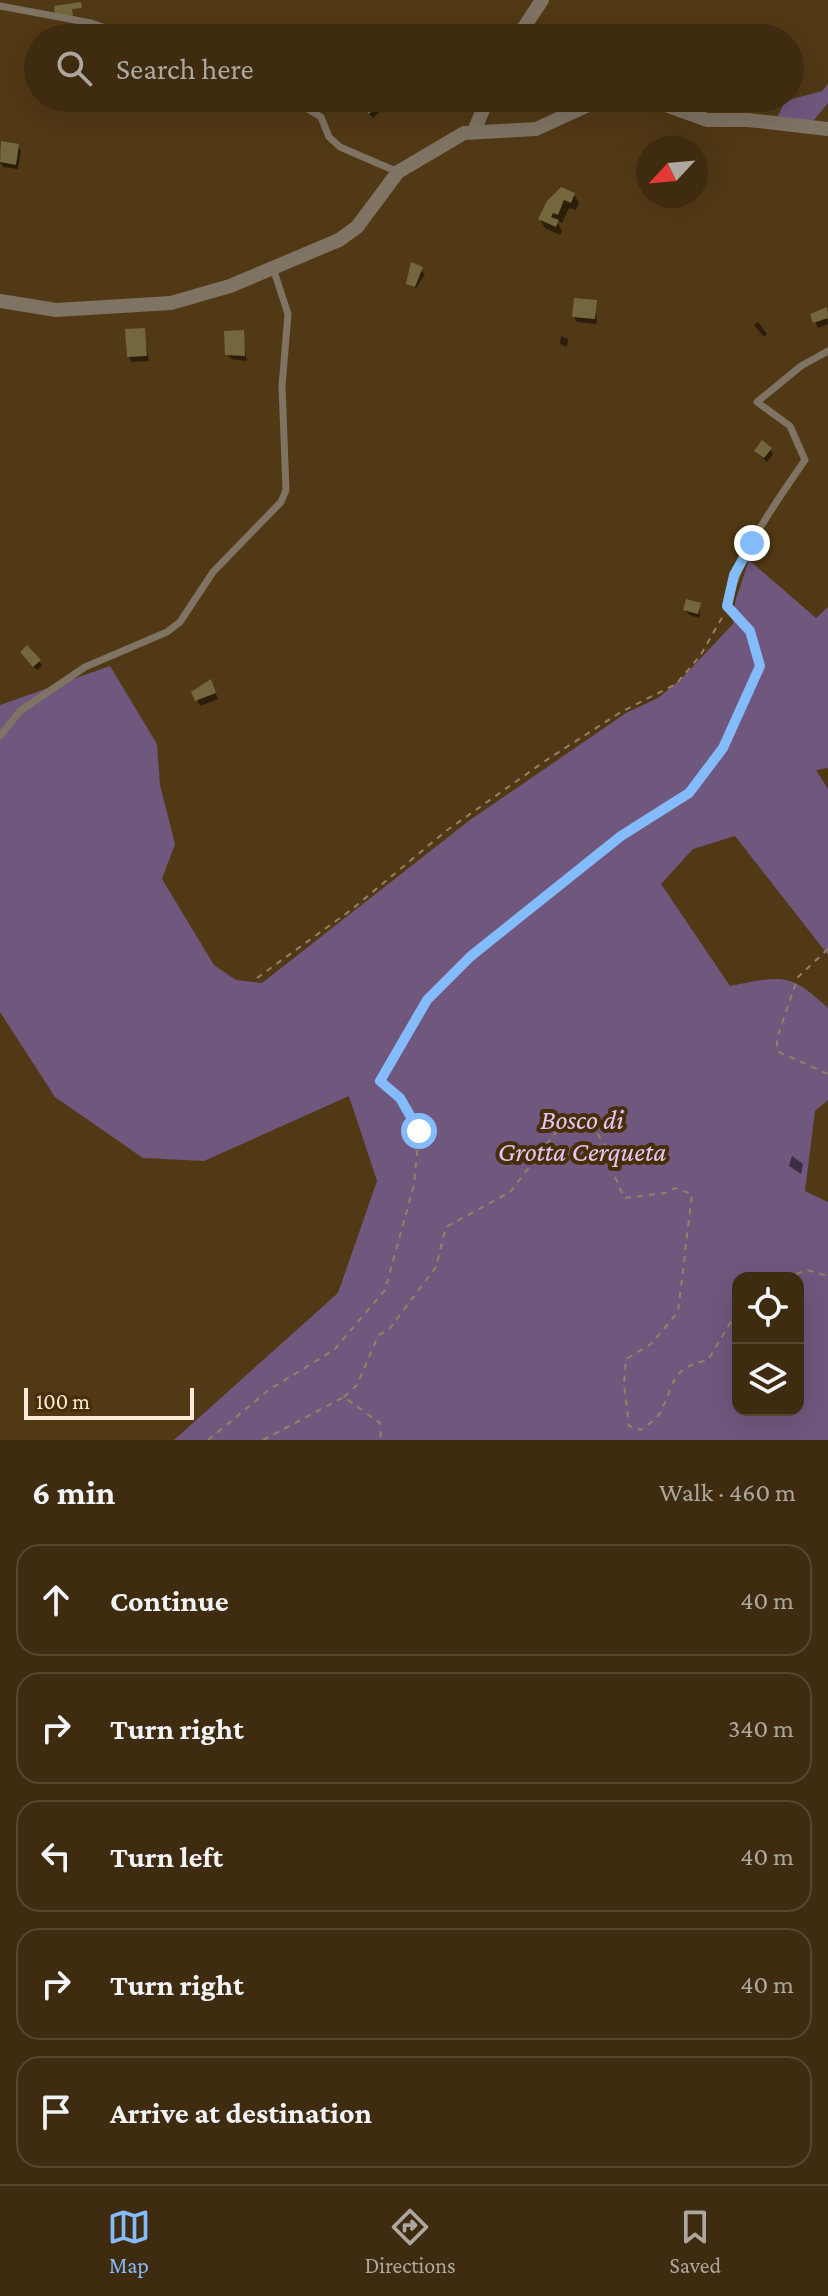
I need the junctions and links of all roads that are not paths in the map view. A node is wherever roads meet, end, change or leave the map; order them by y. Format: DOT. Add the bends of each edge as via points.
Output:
graph roads {
  1 [pos="542,0"];
  2 [pos="0,6"];
  3 [pos="94,24"];
  4 [pos="526,24"];
  5 [pos="313,112"];
  6 [pos="482,112"];
  7 [pos="573,112"];
  8 [pos="685,112"];
  9 [pos="828,129"];
  10 [pos="474,131"];
  11 [pos="398,172"];
  12 [pos="273,268"];
  13 [pos="0,300"];
  14 [pos="828,351"];
  15 [pos="727,606"];
  16 [pos="0,736"];
  1 -- 4 [label="street"];
  2 -- 3 [label="lane"];
  5 -- 11 [label="lane" via="340,147"];
  6 -- 10 [label="street"];
  7 -- 10 [label="street" via="519,133"];
  8 -- 9 [label="street" via="707,120"];
  10 -- 11 [label="street"];
  11 -- 12 [label="street" via="351,232"];
  12 -- 13 [label="street" via="171,303 56,310"];
  12 -- 16 [label="lane" via="288,314 282,386 286,490 281,502 213,572 180,622 85,667 20,711"];
  14 -- 15 [label="lane" via="757,402 790,426 805,460 734,575"];
}
